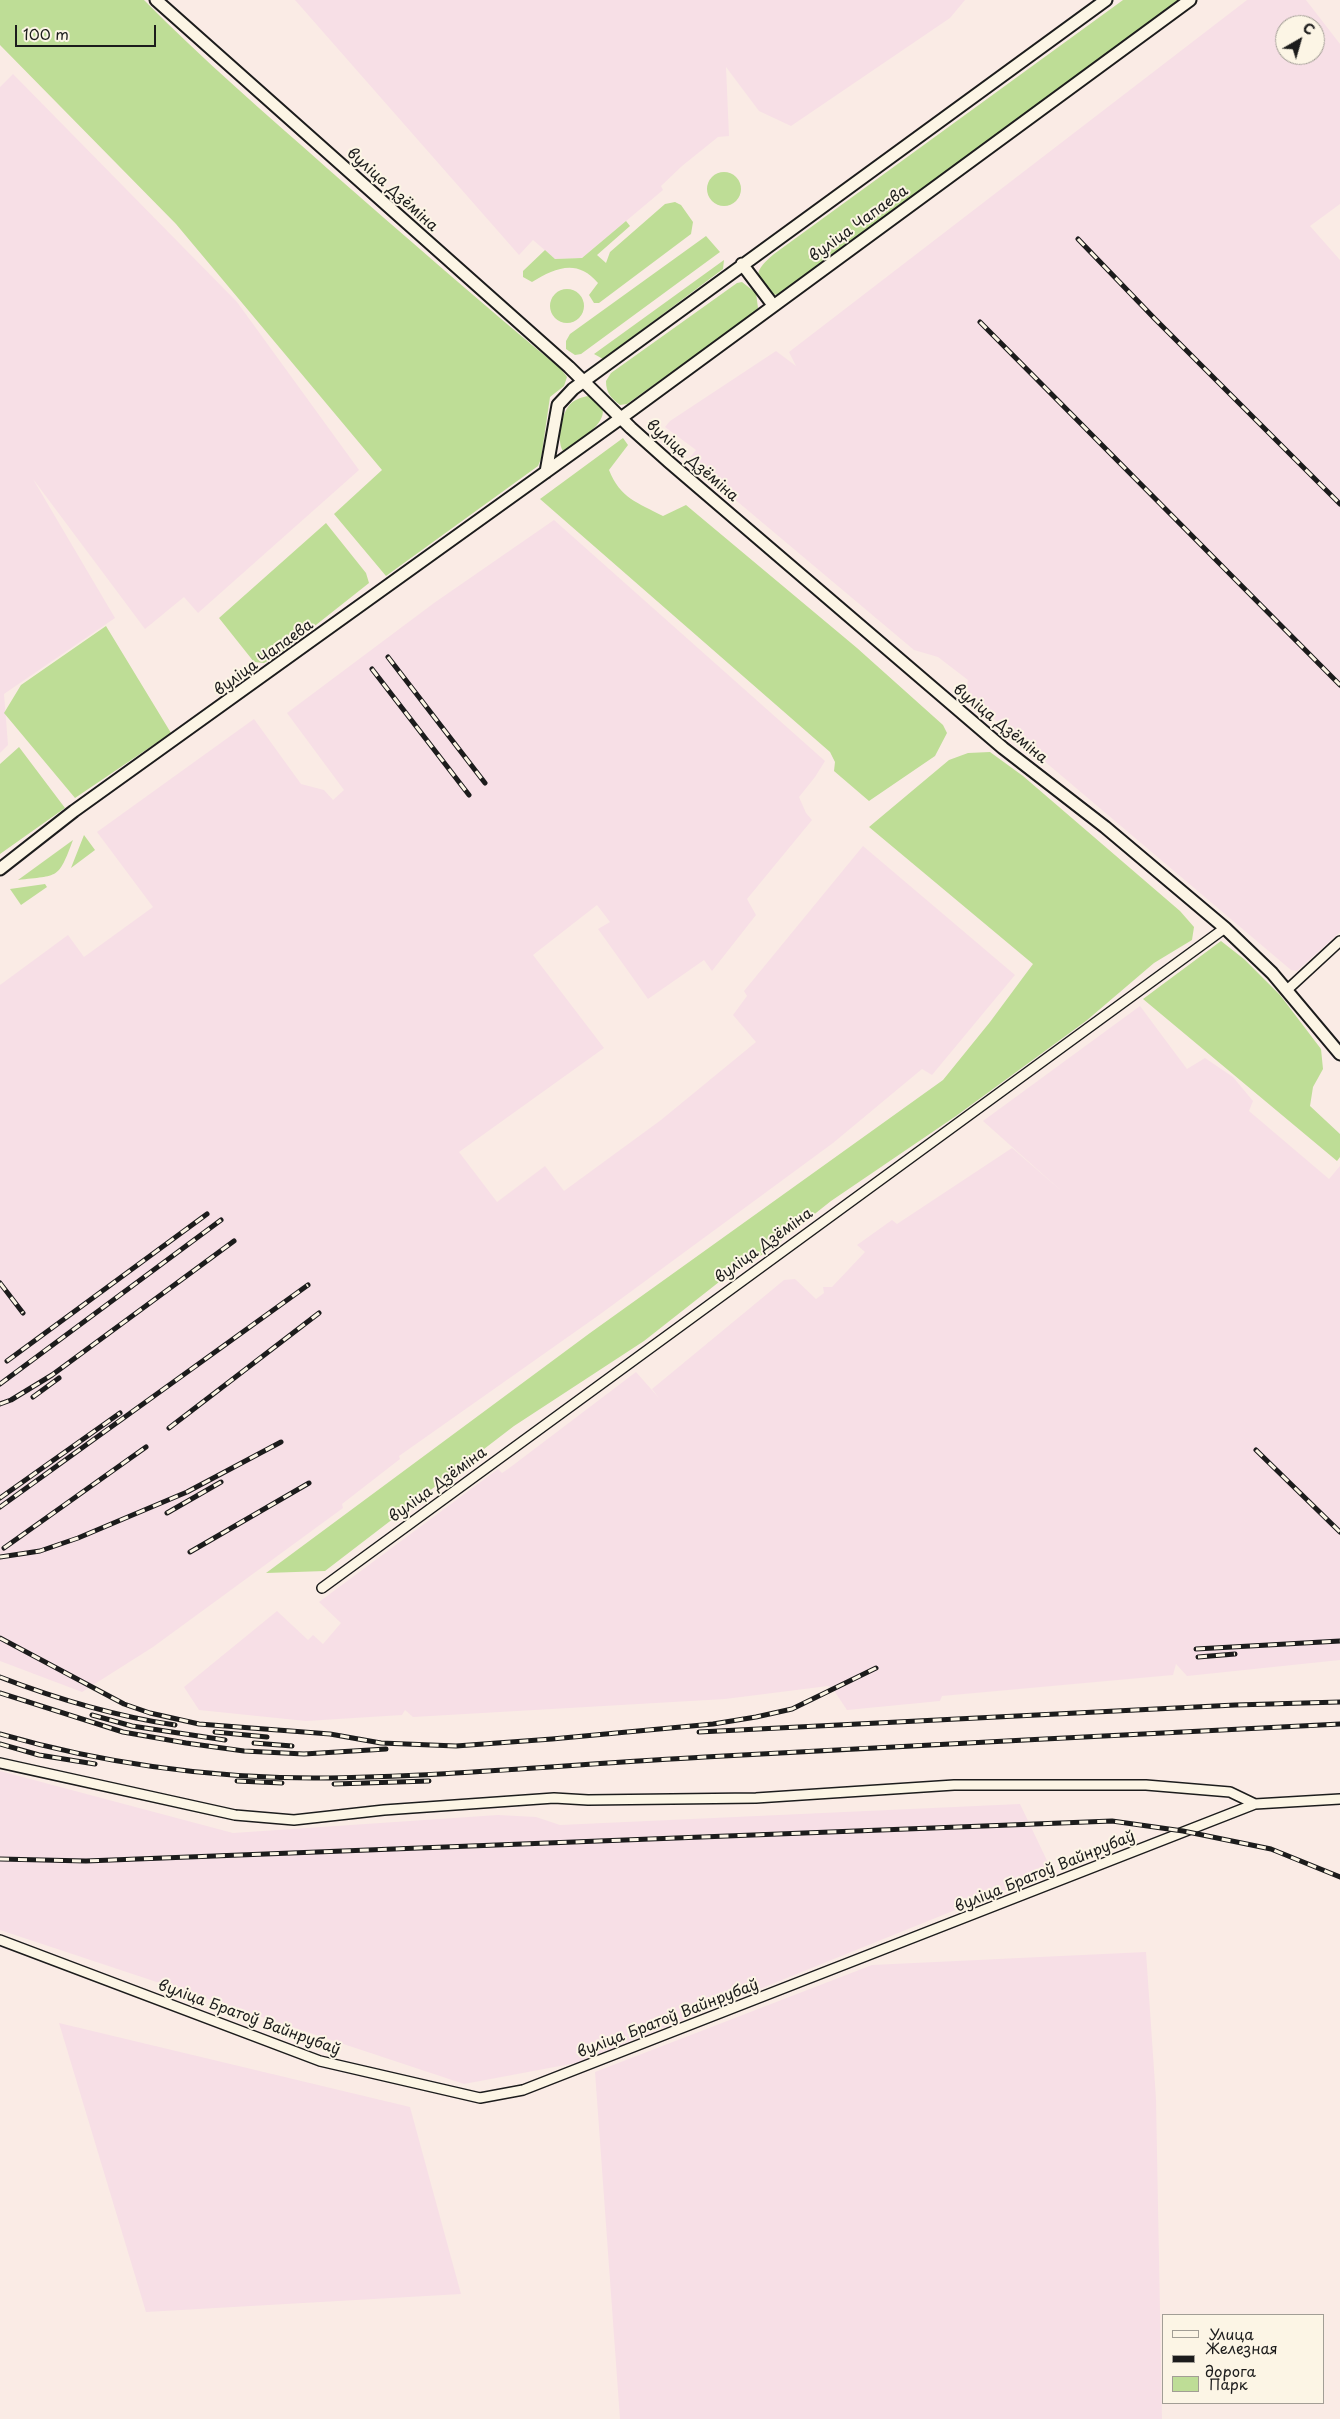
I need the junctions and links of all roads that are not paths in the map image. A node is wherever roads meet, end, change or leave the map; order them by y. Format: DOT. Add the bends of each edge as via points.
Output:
graph roads {
  1 [pos="156,0"];
  2 [pos="1106,0"];
  3 [pos="1190,0"];
  4 [pos="742,264"];
  5 [pos="773,305"];
  6 [pos="584,381"];
  7 [pos="621,418"];
  8 [pos="546,472"];
  9 [pos="0,869"];
  10 [pos="1225,928"];
  11 [pos="1340,941"];
  12 [pos="1287,990"];
  13 [pos="1340,1054"];
  14 [pos="322,1588"];
  15 [pos="0,1763"];
  16 [pos="1340,1799"];
  17 [pos="1255,1804"];
  18 [pos="0,1940"];
  1 -- 6 [label="main road, вуліца Дзёміна"];
  2 -- 4 [label="main road" via="868,176"];
  3 -- 5 [label="main road, вуліца Чапаева"];
  4 -- 5 [label="main road"];
  4 -- 6 [label="main road"];
  5 -- 7 [label="main road, вуліца Чапаева"];
  6 -- 7 [label="main road, вуліца Дзёміна"];
  6 -- 8 [label="main road" via="558,405"];
  7 -- 8 [label="main road, вуліца Чапаева"];
  7 -- 10 [label="main road, вуліца Дзёміна" via="996,742"];
  8 -- 9 [label="main road, вуліца Чапаева" via="74,811"];
  10 -- 12 [label="main road, вуліца Дзёміна"];
  10 -- 14 [label="street, вуліца Дзёміна"];
  11 -- 12 [label="street"];
  12 -- 13 [label="main road, вуліца Дзёміна"];
  15 -- 17 [label="street" via="235,1815 294,1820 554,1798 756,1798 954,1786 1146,1785 1230,1792"];
  16 -- 17 [label="street, вуліца Братоў Вайнрубаў"];
  17 -- 18 [label="street, вуліца Братоў Вайнрубаў" via="523,2090 480,2098 320,2061"];
}
